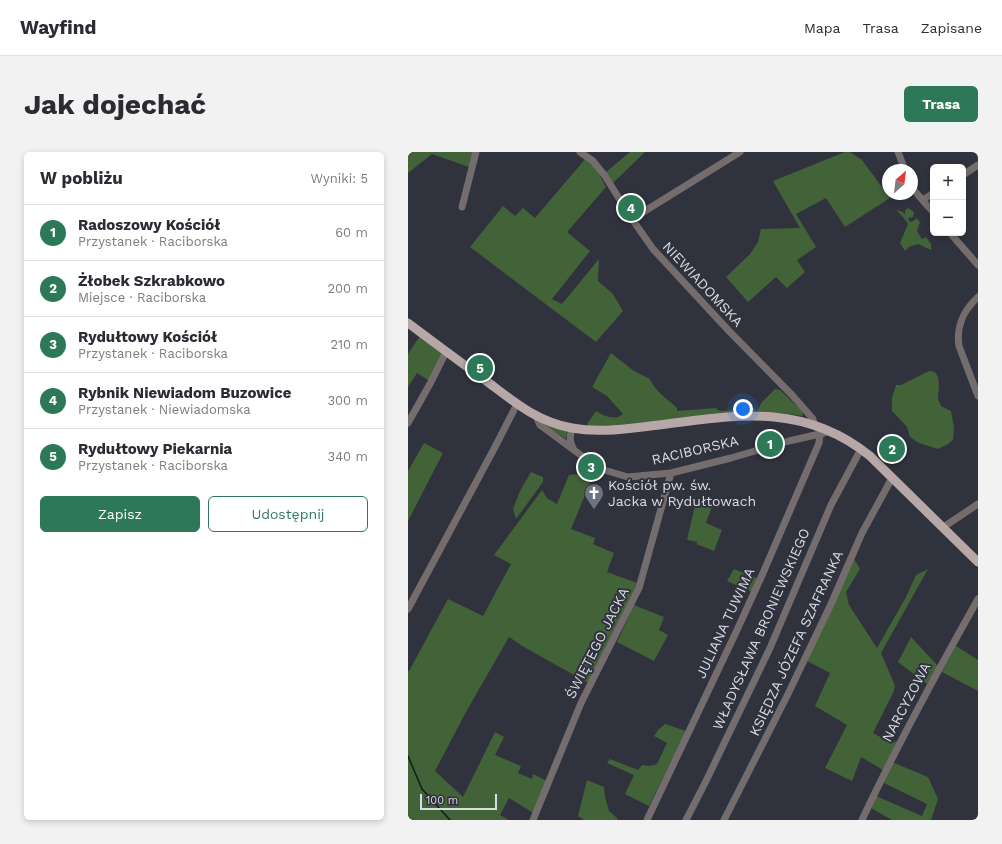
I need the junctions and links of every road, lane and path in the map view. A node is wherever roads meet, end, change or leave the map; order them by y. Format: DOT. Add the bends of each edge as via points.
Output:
graph roads {
  1 [pos="476,152"];
  2 [pos="580,152"];
  3 [pos="740,152"];
  4 [pos="898,152"];
  5 [pos="903,164"];
  6 [pos="978,165"];
  7 [pos="966,172"];
  8 [pos="918,195"];
  9 [pos="930,195"];
  10 [pos="923,200"];
  11 [pos="462,207"];
  12 [pos="930,208"];
  13 [pos="632,219"];
  14 [pos="953,236"];
  15 [pos="978,265"];
  16 [pos="978,297"];
  17 [pos="408,323"];
  18 [pos="446,352"];
  19 [pos="978,396"];
  20 [pos="517,404"];
  21 [pos="536,416"];
  22 [pos="408,423"];
  23 [pos="814,425"];
  24 [pos="572,428"];
  25 [pos="825,433"];
  26 [pos="573,449"];
  27 [pos="861,449"];
  28 [pos="671,473"];
  29 [pos="892,478"];
  30 [pos="978,504"];
  31 [pos="946,526"];
  32 [pos="978,562"];
  33 [pos="978,599"];
  34 [pos="408,609"];
  35 [pos="533,820"];
  36 [pos="647,820"];
  37 [pos="686,820"];
  38 [pos="724,820"];
  39 [pos="862,820"];
  1 -- 11 [label="street"];
  2 -- 13 [label="street, NIEWIADOMSKA" via="593,160"];
  3 -- 13 [label="street"];
  4 -- 5 [label="street"];
  6 -- 7 [label="street"];
  8 -- 10 [label="street"];
  9 -- 10 [label="street"];
  10 -- 12 [label="street"];
  13 -- 23 [label="street, NIEWIADOMSKA" via="653,250 792,395 814,420"];
  14 -- 15 [label="street"];
  16 -- 19 [label="street" via="962,316 958,338"];
  17 -- 18 [label="main road, RACIBORSKA"];
  18 -- 20 [label="main road, RACIBORSKA"];
  18 -- 22 [label="street"];
  20 -- 21 [label="main road, RACIBORSKA"];
  20 -- 34 [label="street"];
  21 -- 24 [label="main road, RACIBORSKA"];
  21 -- 26 [label="street, RACIBORSKA" via="540,425"];
  23 -- 24 [label="main road, RACIBORSKA" via="783,418 750,416 611,431"];
  23 -- 25 [label="main road, RACIBORSKA"];
  24 -- 26 [label="street" via="570,442"];
  25 -- 27 [label="main road, RACIBORSKA" via="843,437"];
  25 -- 28 [label="street, RACIBORSKA"];
  25 -- 36 [label="street, JULIANA TUWIMA" via="744,614"];
  26 -- 28 [label="street, RACIBORSKA" via="604,470 628,477"];
  27 -- 29 [label="main road, RACIBORSKA"];
  27 -- 37 [label="street, WŁADYSŁAWA BRONIEWSKIEGO" via="831,505 770,648"];
  28 -- 35 [label="street, ŚWIĘTEGO JACKA" via="639,588 581,703"];
  29 -- 31 [label="main road, RACIBORSKA"];
  29 -- 38 [label="street, KSIĘDZA JÓZEFA SZAFRANKA" via="862,533 788,694"];
  30 -- 31 [label="street"];
  31 -- 32 [label="main road, RACIBORSKA"];
  33 -- 39 [label="street, NARCYZOWA" via="892,756"];
}
